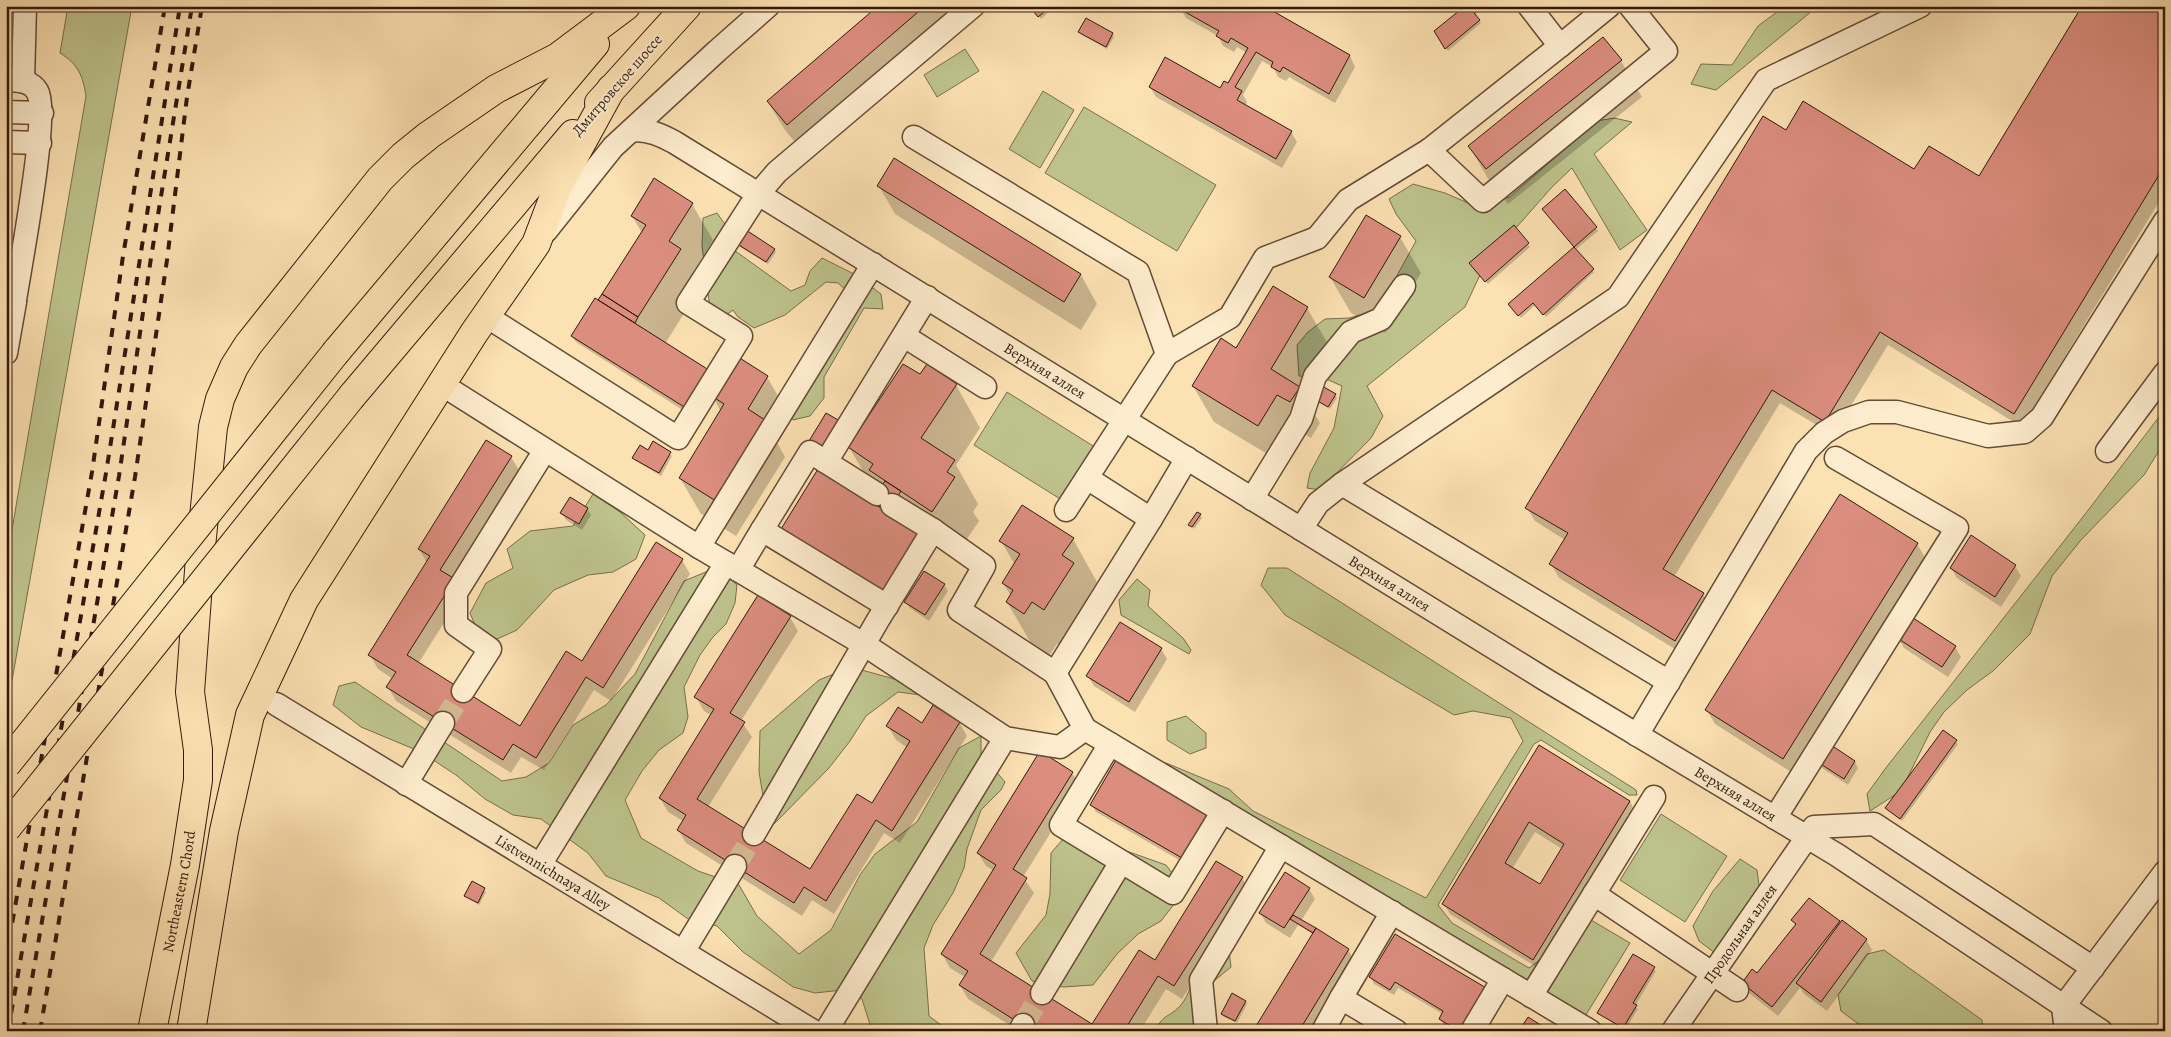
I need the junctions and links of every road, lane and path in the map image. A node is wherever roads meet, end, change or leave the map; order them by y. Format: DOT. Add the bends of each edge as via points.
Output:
graph roads {
  1 [pos="25,6"];
  2 [pos="626,6"];
  3 [pos="687,6"];
  4 [pos="768,6"];
  5 [pos="973,6"];
  6 [pos="1529,6"];
  7 [pos="1609,6"];
  8 [pos="1630,6"];
  9 [pos="1920,6"];
  10 [pos="1560,46"];
  11 [pos="15,81"];
  12 [pos="611,89"];
  13 [pos="657,106"];
  14 [pos="6,112"];
  15 [pos="42,113"];
  16 [pos="631,131"];
  17 [pos="914,137"];
  18 [pos="6,142"];
  19 [pos="674,142"];
  20 [pos="40,143"];
  21 [pos="1429,150"];
  22 [pos="758,194"];
  23 [pos="2165,221"];
  24 [pos="536,244"];
  25 [pos="873,264"];
  26 [pos="6,271"];
  27 [pos="1404,286"];
  28 [pos="927,298"];
  29 [pos="11,308"];
  30 [pos="486,316"];
  31 [pos="904,336"];
  32 [pos="6,353"];
  33 [pos="1167,354"];
  34 [pos="2165,372"];
  35 [pos="441,384"];
  36 [pos="985,388"];
  37 [pos="1125,420"];
  38 [pos="545,450"];
  39 [pos="2107,451"];
  40 [pos="1187,458"];
  41 [pos="1836,458"];
  42 [pos="826,462"];
  43 [pos="1087,478"];
  44 [pos="1342,484"];
  45 [pos="1252,499"];
  46 [pos="1066,510"];
  47 [pos="1151,518"];
  48 [pos="1301,529"];
  49 [pos="762,530"];
  50 [pos="933,530"];
  51 [pos="699,547"];
  52 [pos="732,566"];
  53 [pos="887,606"];
  54 [pos="864,645"];
  55 [pos="1055,672"];
  56 [pos="1669,682"];
  57 [pos="463,691"];
  58 [pos="281,708"];
  59 [pos="443,723"];
  60 [pos="1085,729"];
  61 [pos="1637,735"];
  62 [pos="1005,738"];
  63 [pos="1110,744"];
  64 [pos="6,765"];
  65 [pos="406,784"];
  66 [pos="1654,797"];
  67 [pos="1223,811"];
  68 [pos="1775,818"];
  69 [pos="6,829"];
  70 [pos="754,834"];
  71 [pos="1807,836"];
  72 [pos="1281,846"];
  73 [pos="1121,862"];
  74 [pos="540,865"];
  75 [pos="735,866"];
  76 [pos="2165,872"];
  77 [pos="1594,894"];
  78 [pos="1392,912"];
  79 [pos="683,952"];
  80 [pos="2093,968"];
  81 [pos="1713,972"];
  82 [pos="1503,979"];
  83 [pos="1736,990"];
  84 [pos="1042,994"];
  85 [pos="1531,996"];
  86 [pos="1341,998"];
  87 [pos="2064,1006"];
  88 [pos="152,1031"];
  89 [pos="190,1031"];
  90 [pos="812,1031"];
  91 [pos="826,1031"];
  92 [pos="1206,1031"];
  93 [pos="1323,1031"];
  94 [pos="1396,1031"];
  95 [pos="1472,1031"];
  96 [pos="1590,1031"];
  97 [pos="1672,1031"];
  98 [pos="2066,1031"];
  99 [pos="2101,1031"];
  1 -- 11 [label="street"];
  2 -- 64 [label="main road, bridge" via="336,352"];
  2 -- 88 [label="main road, Northeastern Chord" via="558,57 496,89 403,156 380,179 234,367 213,426 200,557 190,692 198,750 198,780 185,865"];
  3 -- 12 [label="main road, Дмитровское шоссе"];
  4 -- 13 [label="street"];
  5 -- 22 [label="street" via="777,172"];
  6 -- 10 [label="street"];
  7 -- 10 [label="street"];
  8 -- 21 [label="street" via="1666,51 1483,201"];
  9 -- 44 [label="street" via="1766,80 1618,297"];
  10 -- 21 [label="street"];
  11 -- 15 [label="street" via="32,85 38,91"];
  12 -- 24 [label="main road" via="558,186"];
  12 -- 69 [label="main road, Дмитровское шоссе, bridge" via="352,396"];
  13 -- 16 [label="street"];
  13 -- 19 [label="street, Верхняя аллея" via="663,129"];
  14 -- 15 [label="street"];
  15 -- 20 [label="street"];
  16 -- 19 [label="street, Верхняя аллея" via="648,132"];
  16 -- 24 [label="street" via="613,147"];
  17 -- 33 [label="street" via="1138,272"];
  18 -- 20 [label="street"];
  19 -- 22 [label="street, Верхняя аллея"];
  20 -- 29 [label="street"];
  21 -- 33 [label="street" via="1348,200 1317,238 1265,258 1230,317"];
  22 -- 25 [label="street, Верхняя аллея"];
  22 -- 30 [label="street" via="688,303 741,336 678,438"];
  23 -- 56 [label="street" via="2042,417 2025,432 1988,436 1897,412 1869,412 1842,420 1824,433 1806,451"];
  24 -- 30 [label="main road"];
  25 -- 28 [label="street, Верхняя аллея"];
  25 -- 51 [label="street"];
  26 -- 29 [label="street" via="13,287"];
  27 -- 45 [label="street" via="1381,319 1351,332 1315,376 1301,419"];
  28 -- 31 [label="street"];
  28 -- 37 [label="street, Верхняя аллея"];
  29 -- 32 [label="street"];
  30 -- 35 [label="main road"];
  31 -- 36 [label="street"];
  31 -- 42 [label="street"];
  33 -- 37 [label="street"];
  34 -- 39 [label="street"];
  35 -- 38 [label="street"];
  35 -- 89 [label="main road" via="304,600 250,715 233,785"];
  37 -- 40 [label="street, Верхняя аллея"];
  37 -- 43 [label="street"];
  38 -- 51 [label="street"];
  38 -- 57 [label="street" via="456,593 456,625 490,649"];
  40 -- 45 [label="street, Верхняя аллея"];
  40 -- 47 [label="street"];
  41 -- 68 [label="street" via="1957,528"];
  42 -- 49 [label="street" via="810,452"];
  42 -- 50 [label="street"];
  43 -- 46 [label="street"];
  43 -- 47 [label="street"];
  44 -- 48 [label="street" via="1318,503"];
  44 -- 56 [label="street"];
  45 -- 48 [label="street, Верхняя аллея"];
  47 -- 55 [label="street"];
  48 -- 61 [label="street, Верхняя аллея"];
  49 -- 52 [label="street"];
  49 -- 53 [label="street"];
  50 -- 53 [label="street"];
  50 -- 55 [label="street" via="984,566 959,610"];
  51 -- 52 [label="street"];
  52 -- 54 [label="street"];
  52 -- 74 [label="street"];
  53 -- 54 [label="street"];
  54 -- 62 [label="street"];
  54 -- 70 [label="street"];
  55 -- 60 [label="street"];
  56 -- 61 [label="street"];
  58 -- 65 [label="street, Listvennichnaya Alley"];
  59 -- 65 [label="street"];
  60 -- 62 [label="street" via="1060,747"];
  60 -- 63 [label="street"];
  61 -- 68 [label="street, Верхняя аллея"];
  62 -- 91 [label="street"];
  63 -- 67 [label="street"];
  63 -- 73 [label="street" via="1061,825"];
  65 -- 74 [label="street, Listvennichnaya Alley"];
  66 -- 77 [label="street"];
  67 -- 72 [label="street"];
  67 -- 73 [label="street" via="1174,893"];
  68 -- 71 [label="street, Верхняя аллея"];
  71 -- 80 [label="street" via="1814,827 1874,824"];
  71 -- 81 [label="street, Продольная аллея"];
  71 -- 87 [label="street, Верхняя аллея"];
  72 -- 78 [label="street"];
  72 -- 92 [label="street" via="1201,980"];
  73 -- 84 [label="street"];
  74 -- 79 [label="street, Listvennichnaya Alley"];
  75 -- 79 [label="street"];
  76 -- 80 [label="street"];
  77 -- 81 [label="street"];
  77 -- 85 [label="street"];
  78 -- 82 [label="street"];
  78 -- 86 [label="street"];
  79 -- 90 [label="street, Listvennichnaya Alley"];
  80 -- 87 [label="street"];
  81 -- 83 [label="street"];
  81 -- 97 [label="street, Продольная аллея"];
  82 -- 85 [label="street"];
  82 -- 95 [label="street"];
  85 -- 96 [label="street"];
  86 -- 93 [label="street"];
  86 -- 94 [label="street"];
  87 -- 98 [label="street"];
  87 -- 99 [label="street, Верхняя аллея"];
}
